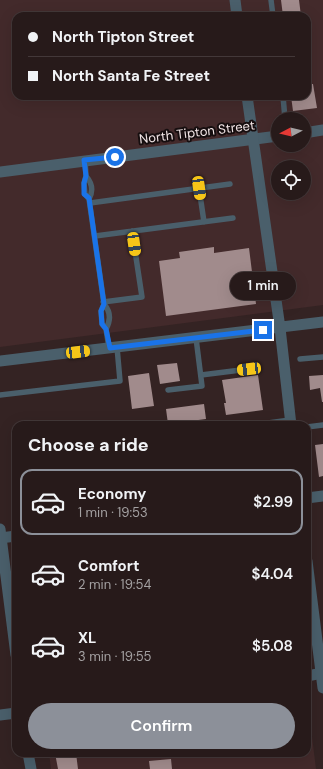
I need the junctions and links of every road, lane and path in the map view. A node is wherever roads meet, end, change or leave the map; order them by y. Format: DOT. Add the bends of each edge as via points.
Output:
graph roads {
  1 [pos="235,0"];
  2 [pos="271,0"];
  3 [pos="236,12"];
  4 [pos="272,12"];
  5 [pos="247,100"];
  6 [pos="283,100"];
  7 [pos="284,112"];
  8 [pos="323,130"];
  9 [pos="311,132"];
  10 [pos="271,137"];
  11 [pos="252,139"];
  12 [pos="84,160"];
  13 [pos="0,172"];
  14 [pos="230,184"];
  15 [pos="199,188"];
  16 [pos="90,201"];
  17 [pos="233,218"];
  18 [pos="204,222"];
  19 [pos="132,231"];
  20 [pos="95,236"];
  21 [pos="104,303"];
  22 [pos="323,322"];
  23 [pos="280,328"];
  24 [pos="196,338"];
  25 [pos="113,348"];
  26 [pos="323,356"];
  27 [pos="300,360"];
  28 [pos="0,361"];
  29 [pos="249,369"];
  30 [pos="201,375"];
  31 [pos="168,390"];
  32 [pos="0,396"];
  33 [pos="290,421"];
  34 [pos="323,426"];
  35 [pos="311,428"];
  36 [pos="323,496"];
  37 [pos="311,498"];
  38 [pos="0,535"];
  39 [pos="12,536"];
  40 [pos="311,591"];
  41 [pos="12,619"];
  42 [pos="322,674"];
  43 [pos="311,675"];
  44 [pos="323,688"];
  45 [pos="12,714"];
  46 [pos="0,715"];
  47 [pos="28,757"];
  48 [pos="30,769"];
  1 -- 3 [label="street"];
  2 -- 4 [label="lane"];
  5 -- 11 [label="street"];
  6 -- 7 [label="lane"];
  8 -- 9 [label="street"];
  10 -- 11 [label="street, North Tipton Street"];
  11 -- 12 [label="street, North Tipton Street"];
  11 -- 23 [label="street"];
  12 -- 13 [label="street, North Tipton Street"];
  12 -- 16 [label="lane" via="86,176 92,182"];
  14 -- 15 [label="lane"];
  15 -- 16 [label="lane"];
  15 -- 18 [label="lane"];
  16 -- 20 [label="lane"];
  17 -- 18 [label="lane"];
  18 -- 19 [label="lane"];
  19 -- 20 [label="lane"];
  19 -- 21 [label="lane" via="142,297"];
  20 -- 21 [label="lane"];
  21 -- 25 [label="lane" via="109,310 110,322 106,329"];
  22 -- 23 [label="street"];
  23 -- 24 [label="street"];
  23 -- 33 [label="street"];
  24 -- 25 [label="street"];
  24 -- 30 [label="lane"];
  25 -- 28 [label="street"];
  25 -- 32 [label="lane" via="120,381"];
  26 -- 27 [label="lane"];
  29 -- 30 [label="lane"];
  30 -- 31 [label="lane" via="202,386"];
  34 -- 35 [label="lane"];
  36 -- 37 [label="street"];
  38 -- 39 [label="street"];
  38 -- 41 [label="street"];
  40 -- 42 [label="street"];
  42 -- 43 [label="street"];
  42 -- 44 [label="street"];
  45 -- 46 [label="street"];
  47 -- 48 [label="street"];
}
